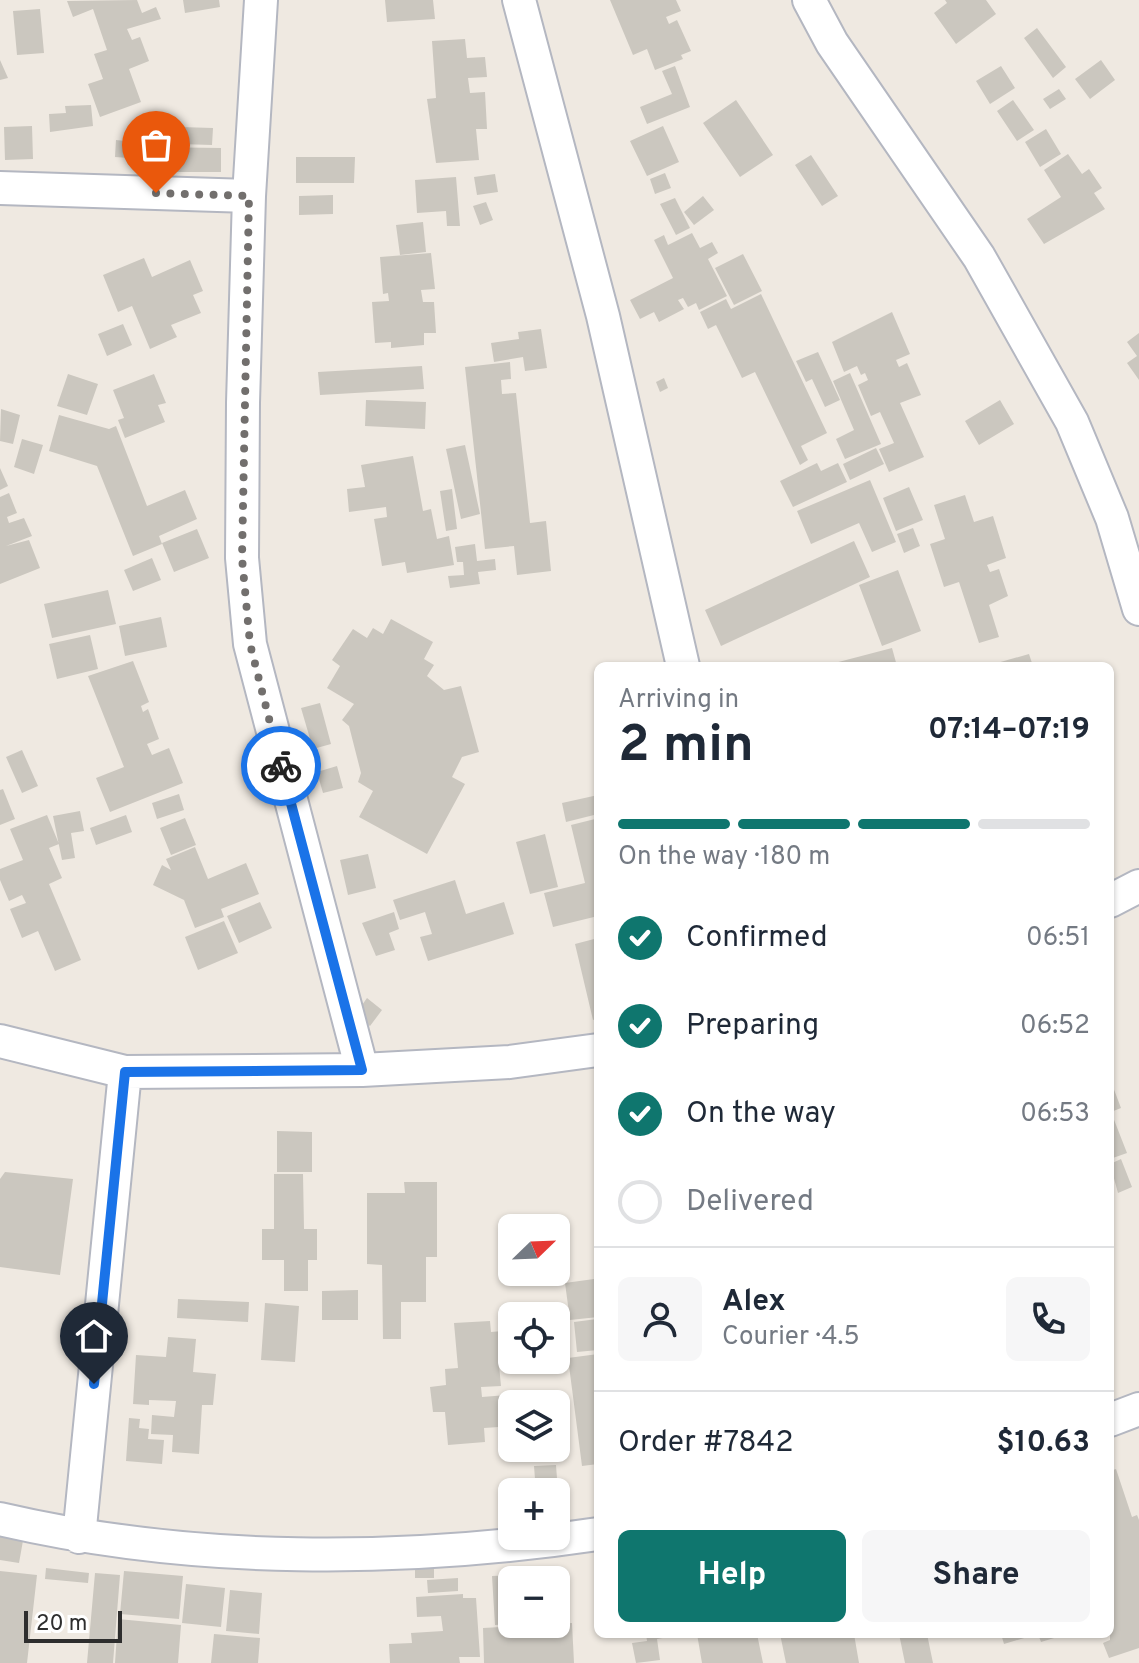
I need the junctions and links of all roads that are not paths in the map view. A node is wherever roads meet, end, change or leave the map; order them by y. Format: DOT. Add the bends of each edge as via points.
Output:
graph roads {
  1 [pos="261,0"];
  2 [pos="519,0"];
  3 [pos="809,0"];
  4 [pos="0,188"];
  5 [pos="249,196"];
  6 [pos="1139,609"];
  7 [pos="682,662"];
  8 [pos="1139,886"];
  9 [pos="1114,899"];
  10 [pos="0,1041"];
  11 [pos="594,1051"];
  12 [pos="362,1070"];
  13 [pos="125,1072"];
  14 [pos="1139,1409"];
  15 [pos="1114,1418"];
  16 [pos="0,1519"];
  17 [pos="594,1534"];
  18 [pos="79,1537"];
  1 -- 5 [label="street"];
  2 -- 7 [label="street" via="603,316"];
  3 -- 6 [label="street" via="832,43 979,257 1072,422 1112,518"];
  4 -- 5 [label="street"];
  5 -- 12 [label="street" via="242,558 250,644"];
  8 -- 9 [label="street"];
  10 -- 13 [label="street"];
  11 -- 12 [label="street" via="510,1062"];
  12 -- 13 [label="street"];
  13 -- 18 [label="street"];
  14 -- 15 [label="street"];
  16 -- 18 [label="street"];
  17 -- 18 [label="street" via="397,1553 228,1551"];
}
